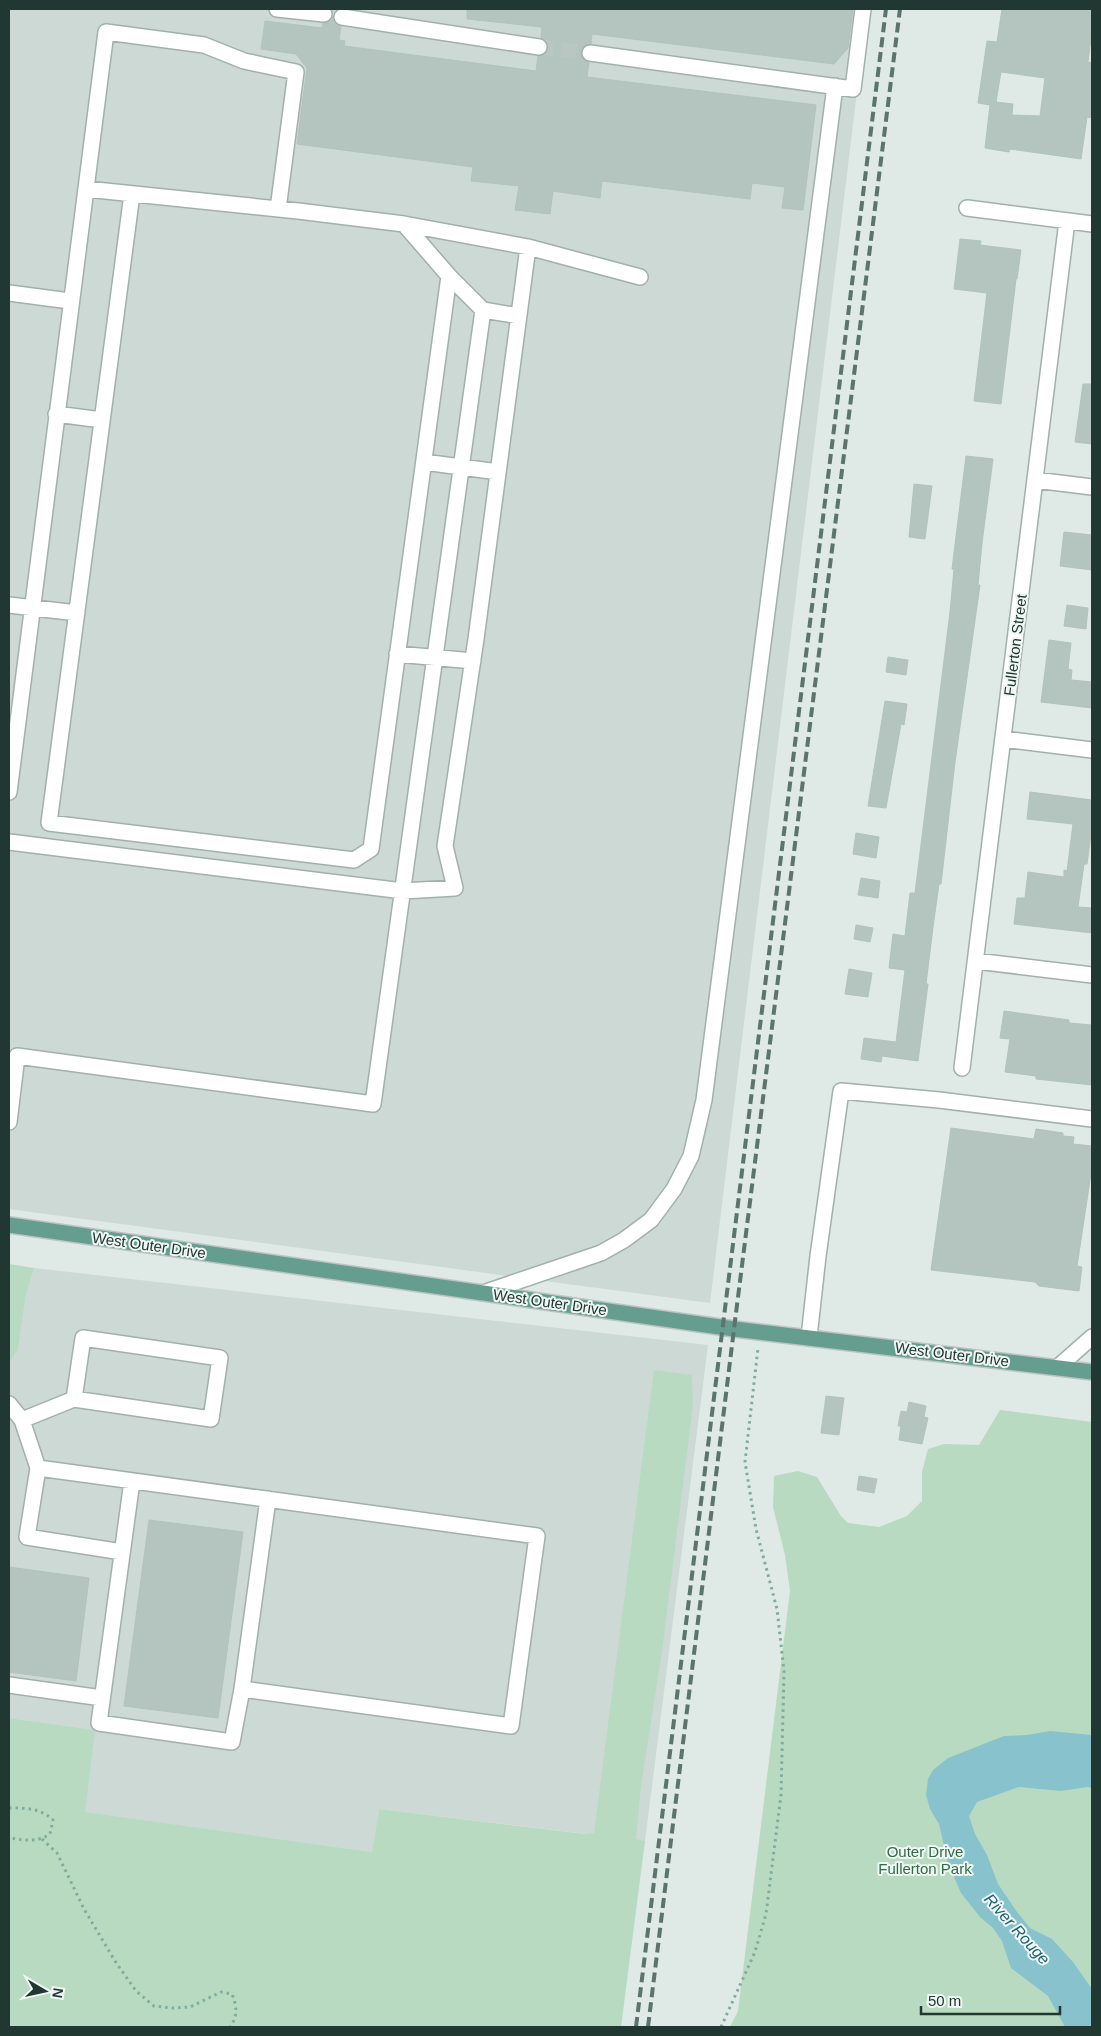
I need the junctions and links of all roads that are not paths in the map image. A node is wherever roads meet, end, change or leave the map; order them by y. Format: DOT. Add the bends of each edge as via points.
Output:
graph roads {
  1 [pos="277,9"];
  2 [pos="863,9"];
  3 [pos="324,14"];
  4 [pos="342,17"];
  5 [pos="540,47"];
  6 [pos="590,54"];
  7 [pos="835,86"];
  8 [pos="86,189"];
  9 [pos="132,194"];
  10 [pos="967,208"];
  11 [pos="278,209"];
  12 [pos="1067,220"];
  13 [pos="404,224"];
  14 [pos="1092,224"];
  15 [pos="528,247"];
  16 [pos="449,276"];
  17 [pos="640,278"];
  18 [pos="9,293"];
  19 [pos="70,301"];
  20 [pos="483,310"];
  21 [pos="519,316"];
  22 [pos="56,414"];
  23 [pos="102,420"];
  24 [pos="424,462"];
  25 [pos="461,466"];
  26 [pos="498,472"];
  27 [pos="1035,480"];
  28 [pos="1092,487"];
  29 [pos="9,605"];
  30 [pos="32,608"];
  31 [pos="77,613"];
  32 [pos="398,654"];
  33 [pos="435,656"];
  34 [pos="473,661"];
  35 [pos="1003,739"];
  36 [pos="1092,750"];
  37 [pos="9,792"];
  38 [pos="9,842"];
  39 [pos="402,891"];
  40 [pos="976,962"];
  41 [pos="1092,975"];
  42 [pos="962,1068"];
  43 [pos="1092,1120"];
  44 [pos="9,1122"];
  45 [pos="9,1225"];
  46 [pos="483,1293"];
  47 [pos="809,1337"];
  48 [pos="1092,1337"];
  49 [pos="1058,1367"];
  50 [pos="1092,1372"];
  51 [pos="74,1398"];
  52 [pos="9,1404"];
  53 [pos="22,1420"];
  54 [pos="38,1468"];
  55 [pos="132,1481"];
  56 [pos="268,1499"];
  57 [pos="122,1552"];
  58 [pos="9,1685"];
  59 [pos="242,1689"];
  60 [pos="102,1698"];
  1 -- 3 [label="street"];
  2 -- 7 [label="street" via="854,89"];
  4 -- 5 [label="street"];
  6 -- 7 [label="street"];
  7 -- 46 [label="street" via="704,1100 691,1156 674,1189 651,1220 624,1240 601,1253"];
  8 -- 9 [label="street"];
  8 -- 11 [label="street" via="106,32 204,45 244,61 296,72"];
  8 -- 19 [label="street"];
  9 -- 11 [label="street"];
  9 -- 23 [label="street"];
  10 -- 12 [label="street"];
  11 -- 13 [label="street"];
  12 -- 14 [label="street"];
  12 -- 27 [label="street, Fullerton Street"];
  13 -- 15 [label="street"];
  13 -- 16 [label="street"];
  15 -- 17 [label="street"];
  15 -- 21 [label="street"];
  16 -- 20 [label="street"];
  16 -- 24 [label="street"];
  18 -- 19 [label="street"];
  19 -- 22 [label="street"];
  20 -- 21 [label="street"];
  20 -- 25 [label="street"];
  21 -- 26 [label="street"];
  22 -- 23 [label="street"];
  22 -- 30 [label="street"];
  23 -- 31 [label="street"];
  24 -- 25 [label="street"];
  24 -- 32 [label="street"];
  25 -- 26 [label="street"];
  25 -- 33 [label="street"];
  26 -- 34 [label="street"];
  27 -- 28 [label="street"];
  27 -- 35 [label="street, Fullerton Street"];
  29 -- 30 [label="street"];
  30 -- 31 [label="street"];
  30 -- 37 [label="street"];
  31 -- 32 [label="street" via="49,823 354,860 371,849"];
  32 -- 33 [label="street"];
  33 -- 34 [label="street"];
  33 -- 39 [label="street"];
  34 -- 39 [label="street" via="445,846 455,888"];
  35 -- 36 [label="street"];
  35 -- 40 [label="street, Fullerton Street"];
  38 -- 39 [label="street"];
  39 -- 44 [label="street" via="373,1104 17,1056"];
  40 -- 41 [label="street"];
  40 -- 42 [label="street, Fullerton Street"];
  43 -- 47 [label="street" via="841,1091"];
  45 -- 46 [label="main road, West Outer Drive"];
  46 -- 47 [label="main road, West Outer Drive"];
  47 -- 49 [label="main road, West Outer Drive"];
  48 -- 49 [label="street"];
  49 -- 50 [label="main road, West Outer Drive"];
  51 -- 51 [label="street" via="84,1338 220,1358 210,1419"];
  51 -- 53 [label="street"];
  52 -- 53 [label="street"];
  53 -- 54 [label="street"];
  54 -- 55 [label="street"];
  54 -- 57 [label="street" via="27,1537"];
  55 -- 56 [label="street"];
  55 -- 57 [label="street"];
  56 -- 59 [label="street"];
  56 -- 59 [label="street" via="537,1536 536,1546 511,1726"];
  57 -- 60 [label="street"];
  58 -- 60 [label="street"];
  59 -- 60 [label="street" via="232,1742 99,1723"];
}
